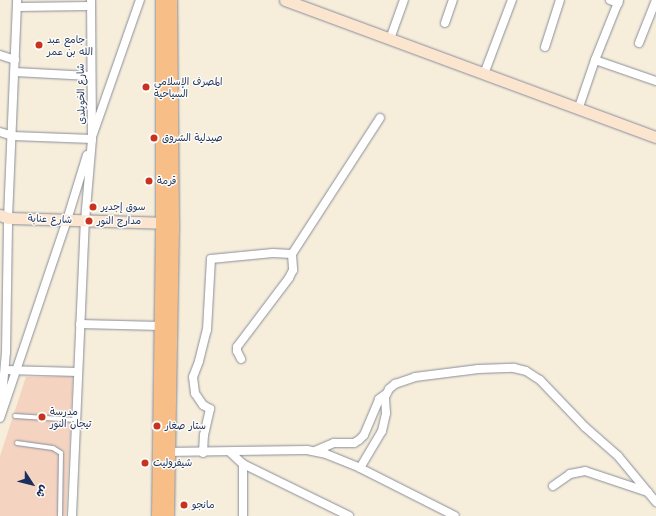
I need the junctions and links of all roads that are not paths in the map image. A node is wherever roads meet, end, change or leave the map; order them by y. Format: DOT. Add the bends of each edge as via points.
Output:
graph roads {
  1 [pos="140,0"];
  2 [pos="162,0"];
  3 [pos="171,0"];
  4 [pos="404,0"];
  5 [pos="453,0"];
  6 [pos="512,0"];
  7 [pos="560,0"];
  8 [pos="656,0"];
  9 [pos="289,1"];
  10 [pos="615,1"];
  11 [pos="17,3"];
  12 [pos="91,3"];
  13 [pos="445,23"];
  14 [pos="390,39"];
  15 [pos="639,43"];
  16 [pos="544,47"];
  17 [pos="0,55"];
  18 [pos="15,60"];
  19 [pos="595,60"];
  20 [pos="15,72"];
  21 [pos="484,74"];
  22 [pos="90,76"];
  23 [pos="656,80"];
  24 [pos="579,107"];
  25 [pos="380,118"];
  26 [pos="0,132"];
  27 [pos="13,136"];
  28 [pos="656,137"];
  29 [pos="92,139"];
  30 [pos="4,217"];
  31 [pos="68,220"];
  32 [pos="85,220"];
  33 [pos="167,223"];
  34 [pos="292,254"];
  35 [pos="4,301"];
  36 [pos="80,324"];
  37 [pos="160,326"];
  38 [pos="241,360"];
  39 [pos="4,370"];
  40 [pos="17,371"];
  41 [pos="78,372"];
  42 [pos="2,379"];
  43 [pos="13,382"];
  44 [pos="386,394"];
  45 [pos="0,415"];
  46 [pos="15,416"];
  47 [pos="0,418"];
  48 [pos="76,420"];
  49 [pos="17,443"];
  50 [pos="165,452"];
  51 [pos="230,452"];
  52 [pos="315,452"];
  53 [pos="203,453"];
  54 [pos="243,464"];
  55 [pos="360,468"];
  56 [pos="553,486"];
  57 [pos="649,492"];
  58 [pos="656,502"];
  59 [pos="60,516"];
  60 [pos="72,516"];
  61 [pos="158,516"];
  62 [pos="168,516"];
  63 [pos="243,516"];
  64 [pos="349,516"];
  65 [pos="455,516"];
  1 -- 29 [label="street"];
  2 -- 33 [label="main road"];
  3 -- 33 [label="main road"];
  4 -- 14 [label="street"];
  5 -- 13 [label="street"];
  6 -- 21 [label="street"];
  7 -- 16 [label="street"];
  8 -- 15 [label="street"];
  9 -- 14 [label="street"];
  10 -- 19 [label="street"];
  11 -- 12 [label="street"];
  11 -- 18 [label="street"];
  12 -- 22 [label="street, شارع الخويلدى"];
  14 -- 21 [label="street"];
  17 -- 18 [label="street"];
  18 -- 20 [label="street"];
  19 -- 23 [label="street"];
  19 -- 24 [label="street"];
  20 -- 22 [label="street"];
  20 -- 27 [label="street"];
  21 -- 24 [label="street"];
  22 -- 29 [label="street, شارع الخويلدى"];
  24 -- 28 [label="street"];
  25 -- 34 [label="street"];
  26 -- 27 [label="street"];
  27 -- 29 [label="street"];
  27 -- 30 [label="street"];
  29 -- 31 [label="street"];
  29 -- 32 [label="street"];
  30 -- 31 [label="street, شارع عنابة"];
  30 -- 35 [label="street"];
  31 -- 32 [label="street, شارع عنابة"];
  31 -- 40 [label="street"];
  32 -- 33 [label="street, شارع عنابة"];
  32 -- 36 [label="street"];
  33 -- 37 [label="main road"];
  33 -- 50 [label="main road"];
  34 -- 38 [label="street" via="293,270 289,278 237,347 236,351"];
  34 -- 53 [label="street" via="273,253 211,259 206,330 193,377 195,393 203,405 210,409"];
  35 -- 39 [label="street"];
  36 -- 37 [label="street"];
  36 -- 41 [label="street"];
  37 -- 50 [label="main road"];
  39 -- 40 [label="street"];
  39 -- 42 [label="street"];
  40 -- 41 [label="street"];
  40 -- 43 [label="street"];
  41 -- 48 [label="street"];
  42 -- 43 [label="street"];
  42 -- 45 [label="street"];
  43 -- 47 [label="street"];
  44 -- 52 [label="street" via="379,399 364,435 359,440 334,443"];
  44 -- 55 [label="street" via="386,413 382,431"];
  44 -- 57 [label="street" via="395,384 415,377 478,369 508,368 526,371 540,380 584,427 611,449"];
  46 -- 48 [label="lane"];
  48 -- 60 [label="street"];
  49 -- 59 [label="lane" via="53,448 61,453"];
  50 -- 53 [label="street"];
  50 -- 61 [label="main road"];
  50 -- 62 [label="main road"];
  51 -- 52 [label="street" via="304,449"];
  51 -- 53 [label="street"];
  51 -- 54 [label="street"];
  52 -- 55 [label="street"];
  54 -- 63 [label="street"];
  54 -- 64 [label="street"];
  55 -- 65 [label="street"];
  56 -- 57 [label="street" via="570,474 584,471"];
  57 -- 58 [label="street"];
}
